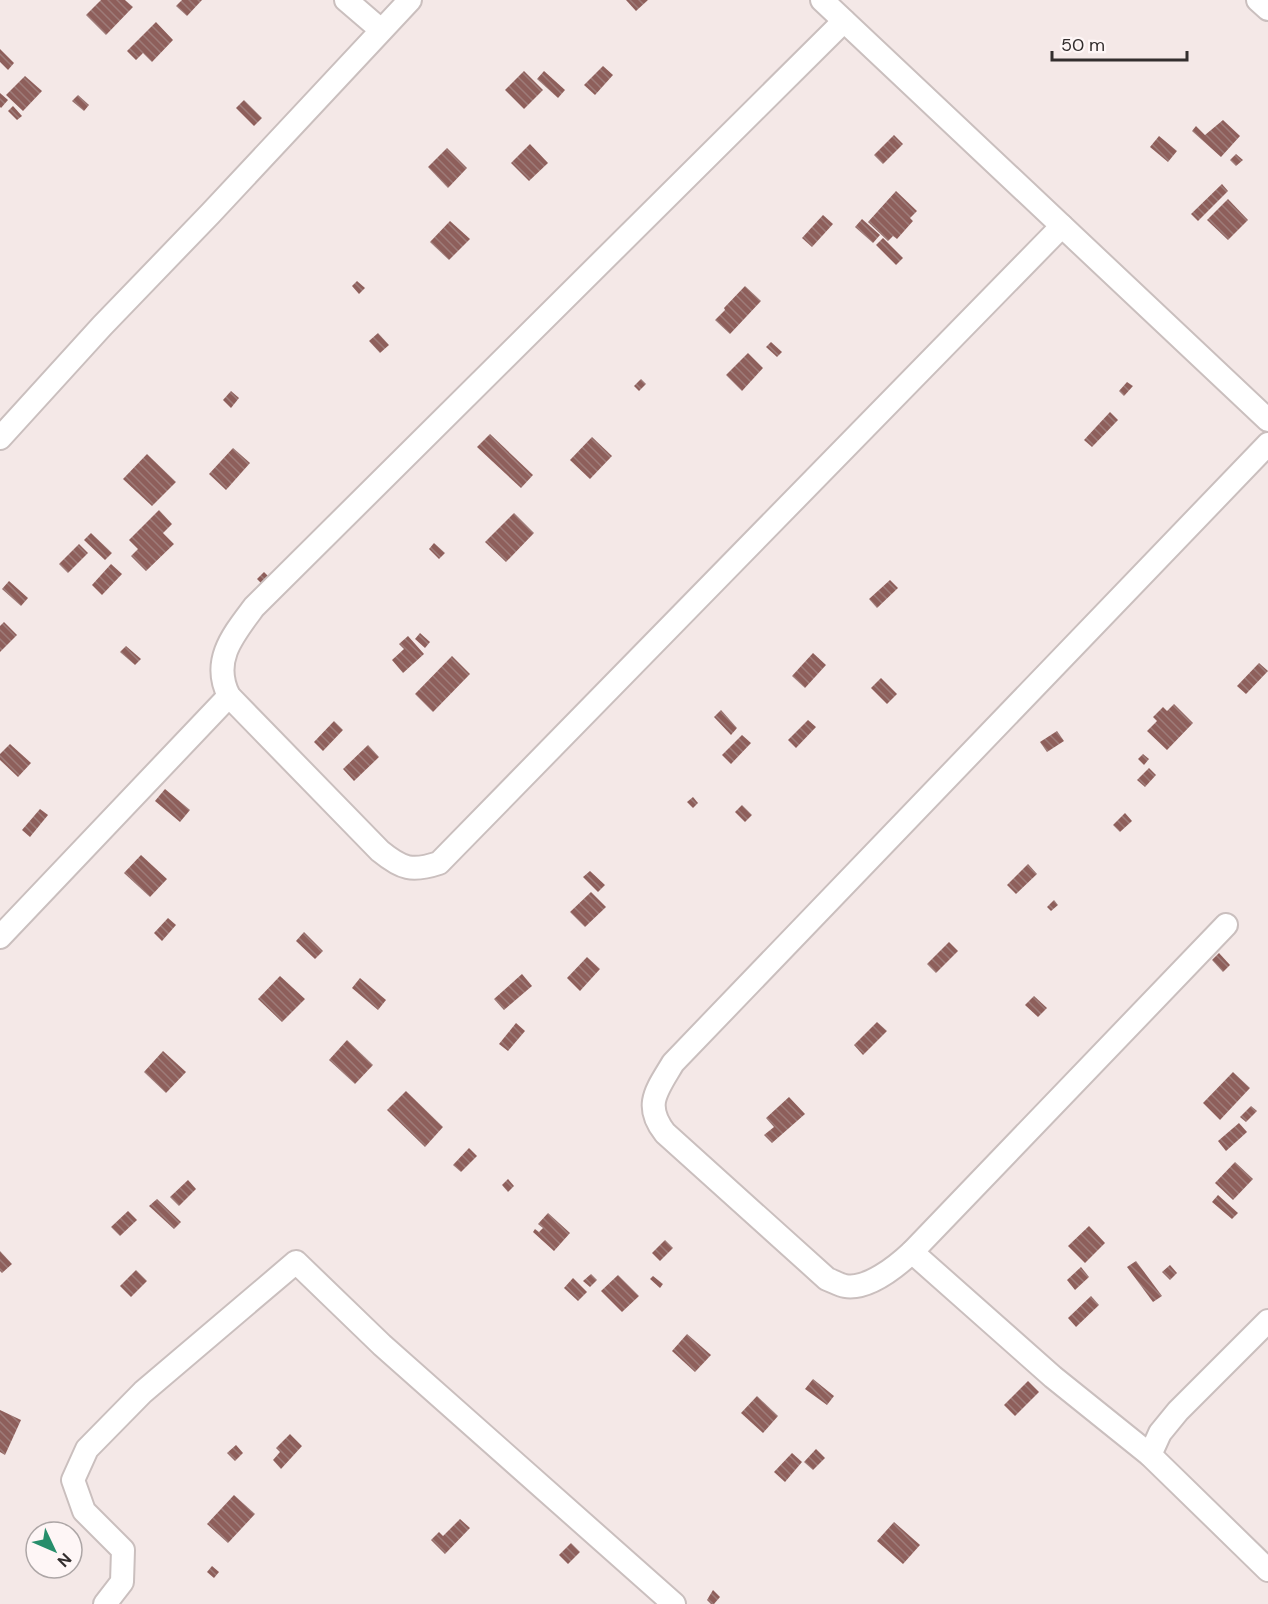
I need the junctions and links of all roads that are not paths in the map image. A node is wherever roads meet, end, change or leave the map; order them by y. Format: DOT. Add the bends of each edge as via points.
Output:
graph roads {
  1 [pos="346,0"];
  2 [pos="410,0"];
  3 [pos="822,0"];
  4 [pos="1258,0"];
  5 [pos="1268,9"];
  6 [pos="844,21"];
  7 [pos="381,30"];
  8 [pos="1062,225"];
  9 [pos="1268,420"];
  10 [pos="0,438"];
  11 [pos="1268,444"];
  12 [pos="229,696"];
  13 [pos="1227,925"];
  14 [pos="0,937"];
  15 [pos="912,1252"];
  16 [pos="1268,1321"];
  17 [pos="1150,1455"];
  18 [pos="1268,1570"];
  19 [pos="105,1604"];
  20 [pos="674,1604"];
  1 -- 7 [label="street"];
  2 -- 7 [label="street"];
  3 -- 6 [label="street"];
  4 -- 5 [label="street"];
  6 -- 8 [label="street"];
  6 -- 12 [label="street" via="254,607 234,634 221,666 222,684"];
  7 -- 10 [label="street"];
  8 -- 9 [label="street"];
  8 -- 12 [label="street" via="439,863 422,869 405,868 393,862"];
  11 -- 15 [label="street" via="673,1063 660,1084 653,1106 654,1120 665,1133 827,1279 859,1286 881,1276"];
  12 -- 14 [label="street"];
  13 -- 15 [label="street"];
  15 -- 17 [label="street" via="1053,1377"];
  16 -- 17 [label="street" via="1178,1411 1160,1433"];
  17 -- 18 [label="street"];
  19 -- 20 [label="street" via="122,1582 123,1550 84,1511 73,1480 87,1449 143,1392 296,1262 382,1345"];
}
